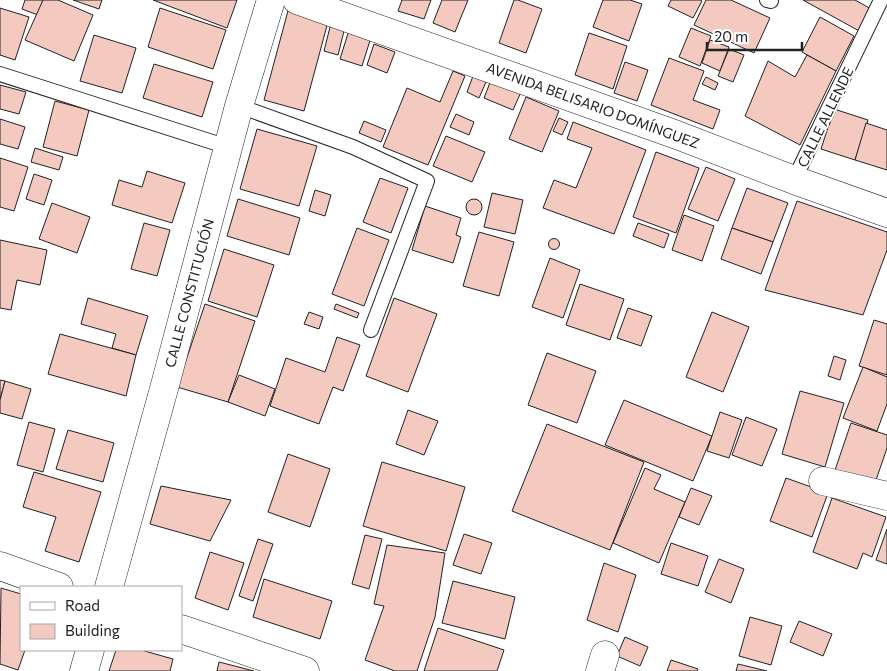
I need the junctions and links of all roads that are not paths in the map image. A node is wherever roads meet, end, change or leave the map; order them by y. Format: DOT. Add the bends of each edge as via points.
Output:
graph roads {
  1 [pos="271,0"];
  2 [pos="298,0"];
  3 [pos="881,0"];
  4 [pos="0,74"];
  5 [pos="239,106"];
  6 [pos="228,147"];
  7 [pos="794,180"];
  8 [pos="887,213"];
  9 [pos="371,330"];
  10 [pos="822,481"];
  11 [pos="887,496"];
  12 [pos="0,566"];
  13 [pos="55,586"];
  14 [pos="109,586"];
  15 [pos="182,630"];
  16 [pos="90,651"];
  17 [pos="84,671"];
  18 [pos="305,671"];
  1 -- 5 [label="street, CALLE CONSTITUCIÓN"];
  2 -- 7 [label="street, AVENIDA BELISARIO DOMÍNGUEZ"];
  3 -- 7 [label="lane, CALLE ALLENDE"];
  4 -- 6 [label="lane"];
  5 -- 6 [label="street, CALLE CONSTITUCIÓN"];
  5 -- 9 [label="lane" via="353,147 427,181"];
  6 -- 14 [label="street, CALLE CONSTITUCIÓN"];
  7 -- 8 [label="street, AVENIDA BELISARIO DOMÍNGUEZ"];
  10 -- 11 [label="street"];
  12 -- 13 [label="street"];
  15 -- 18 [label="street"];
  16 -- 17 [label="street"];
}
